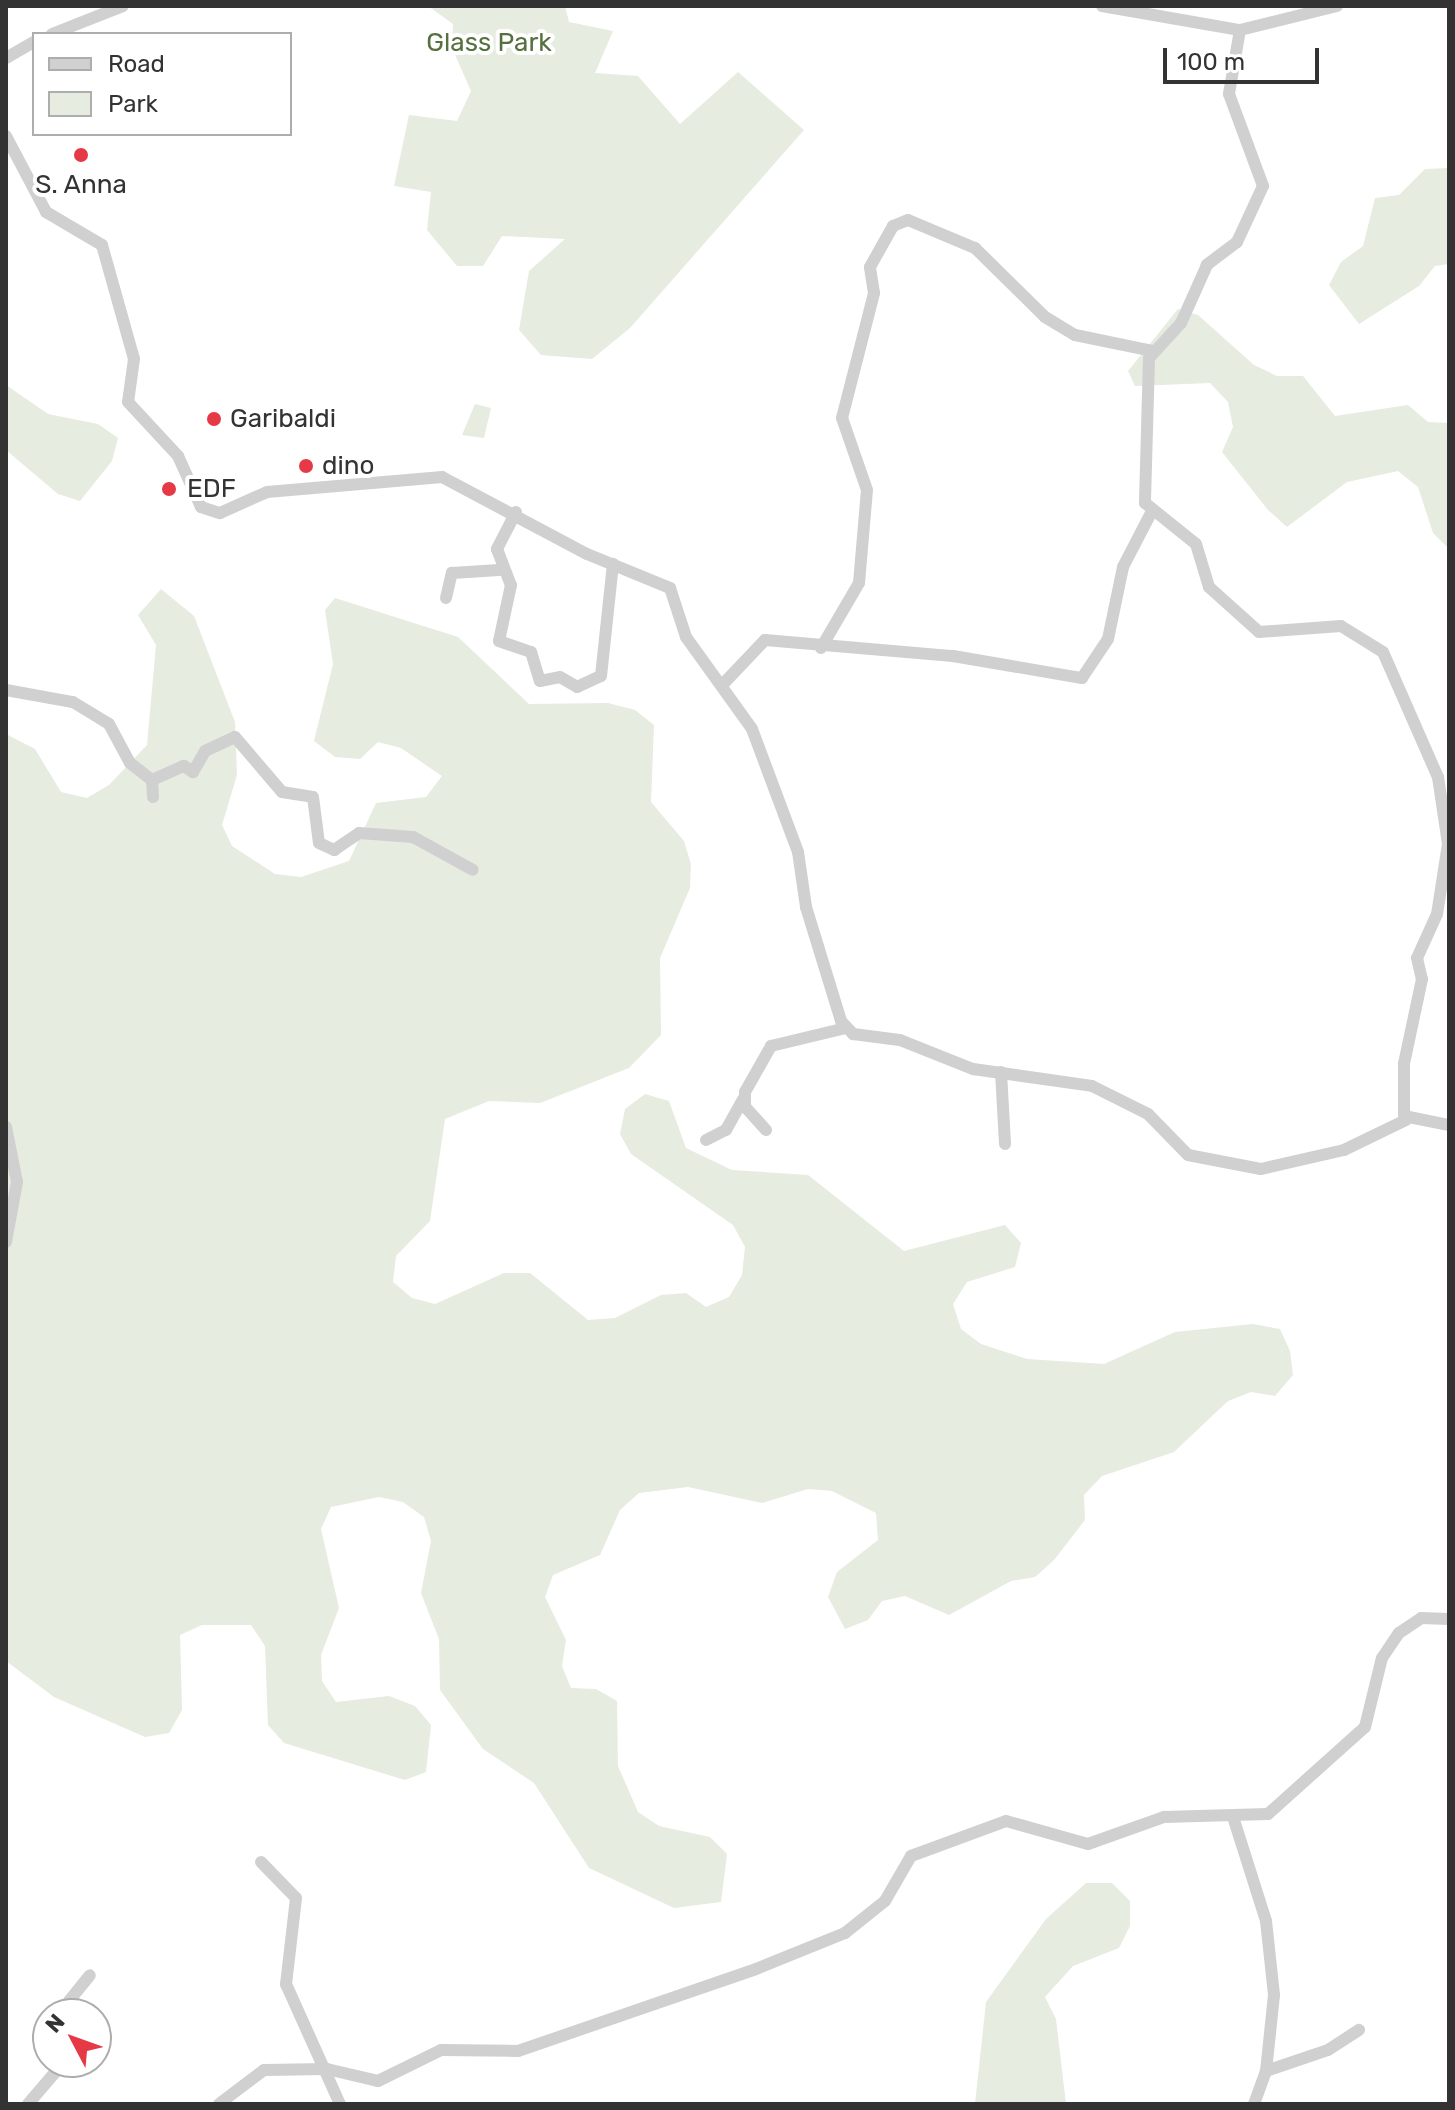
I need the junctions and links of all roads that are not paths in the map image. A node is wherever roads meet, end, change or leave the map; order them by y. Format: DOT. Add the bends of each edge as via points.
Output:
graph roads {
  1 [pos="123,6"];
  2 [pos="1102,6"];
  3 [pos="1209,6"];
  4 [pos="1337,6"];
  5 [pos="1201,20"];
  6 [pos="1240,30"];
  7 [pos="57,32"];
  8 [pos="32,43"];
  9 [pos="6,58"];
  10 [pos="6,136"];
  11 [pos="1153,351"];
  12 [pos="1152,511"];
  13 [pos="516,512"];
  14 [pos="613,564"];
  15 [pos="499,570"];
  16 [pos="446,598"];
  17 [pos="821,648"];
  18 [pos="725,682"];
  19 [pos="6,690"];
  20 [pos="152,780"];
  21 [pos="153,797"];
  22 [pos="473,870"];
  23 [pos="846,1028"];
  24 [pos="1001,1072"];
  25 [pos="745,1092"];
  26 [pos="1406,1120"];
  27 [pos="1449,1125"];
  28 [pos="6,1127"];
  29 [pos="766,1130"];
  30 [pos="706,1140"];
  31 [pos="1005,1144"];
  32 [pos="6,1242"];
  33 [pos="1449,1619"];
  34 [pos="1234,1820"];
  35 [pos="261,1862"];
  36 [pos="90,1975"];
  37 [pos="71,1998"];
  38 [pos="1359,2030"];
  39 [pos="327,2069"];
  40 [pos="1266,2071"];
  41 [pos="50,2078"];
  42 [pos="28,2104"];
  43 [pos="219,2104"];
  44 [pos="340,2104"];
  45 [pos="1254,2104"];
  1 -- 7 [label="street"];
  2 -- 5 [label="street"];
  3 -- 5 [label="street"];
  4 -- 6 [label="street"];
  5 -- 6 [label="street"];
  6 -- 11 [label="street" via="1229,94 1262,191 1237,242 1207,265 1181,323"];
  8 -- 9 [label="street"];
  10 -- 13 [label="street" via="46,212 102,245 134,359 128,402 178,456 201,507 220,513 267,492 442,477"];
  11 -- 12 [label="street" via="1144,492"];
  11 -- 17 [label="street" via="1075,335 1045,317 975,248 908,220 893,226 870,267 874,293 842,418 867,490 859,583"];
  12 -- 17 [label="street" via="1123,567 1108,639 1082,678 953,656"];
  12 -- 26 [label="street" via="1196,544 1209,587 1259,632 1341,626 1377,645 1438,777 1448,844 1437,914 1417,958 1422,979 1404,1064"];
  13 -- 14 [label="street"];
  13 -- 15 [label="street" via="497,549"];
  14 -- 15 [label="street" via="608,660 601,676 577,687 560,677 540,681 531,652 499,641 511,585"];
  14 -- 18 [label="street" via="670,588 686,637"];
  15 -- 16 [label="street" via="452,573"];
  17 -- 18 [label="street" via="763,641"];
  18 -- 23 [label="street" via="785,812 806,907"];
  19 -- 20 [label="street" via="43,692 109,724 130,763"];
  20 -- 21 [label="street"];
  20 -- 22 [label="street" via="184,766 193,772 205,751 235,737 282,792 313,797 319,843 334,850 359,833 413,837"];
  23 -- 24 [label="street"];
  23 -- 25 [label="street" via="771,1046"];
  24 -- 26 [label="street" via="1092,1086 1148,1114 1188,1155 1259,1169 1344,1150"];
  24 -- 31 [label="street"];
  25 -- 29 [label="street" via="745,1107"];
  25 -- 30 [label="street" via="737,1117"];
  26 -- 27 [label="street"];
  28 -- 32 [label="street" via="17,1182"];
  33 -- 34 [label="street" via="1421,1618 1399,1633 1382,1658 1365,1727 1268,1814"];
  34 -- 39 [label="street" via="1164,1817 1088,1844 1006,1821 911,1856 885,1901 865,1918 766,1966 518,2051 457,2045 378,2081"];
  34 -- 40 [label="street" via="1266,1921 1274,1995"];
  35 -- 39 [label="street" via="296,1898 286,1984"];
  36 -- 37 [label="street"];
  38 -- 40 [label="street" via="1328,2050"];
  39 -- 43 [label="street" via="264,2070"];
  39 -- 44 [label="street"];
  40 -- 45 [label="street"];
  41 -- 42 [label="street"];
}
